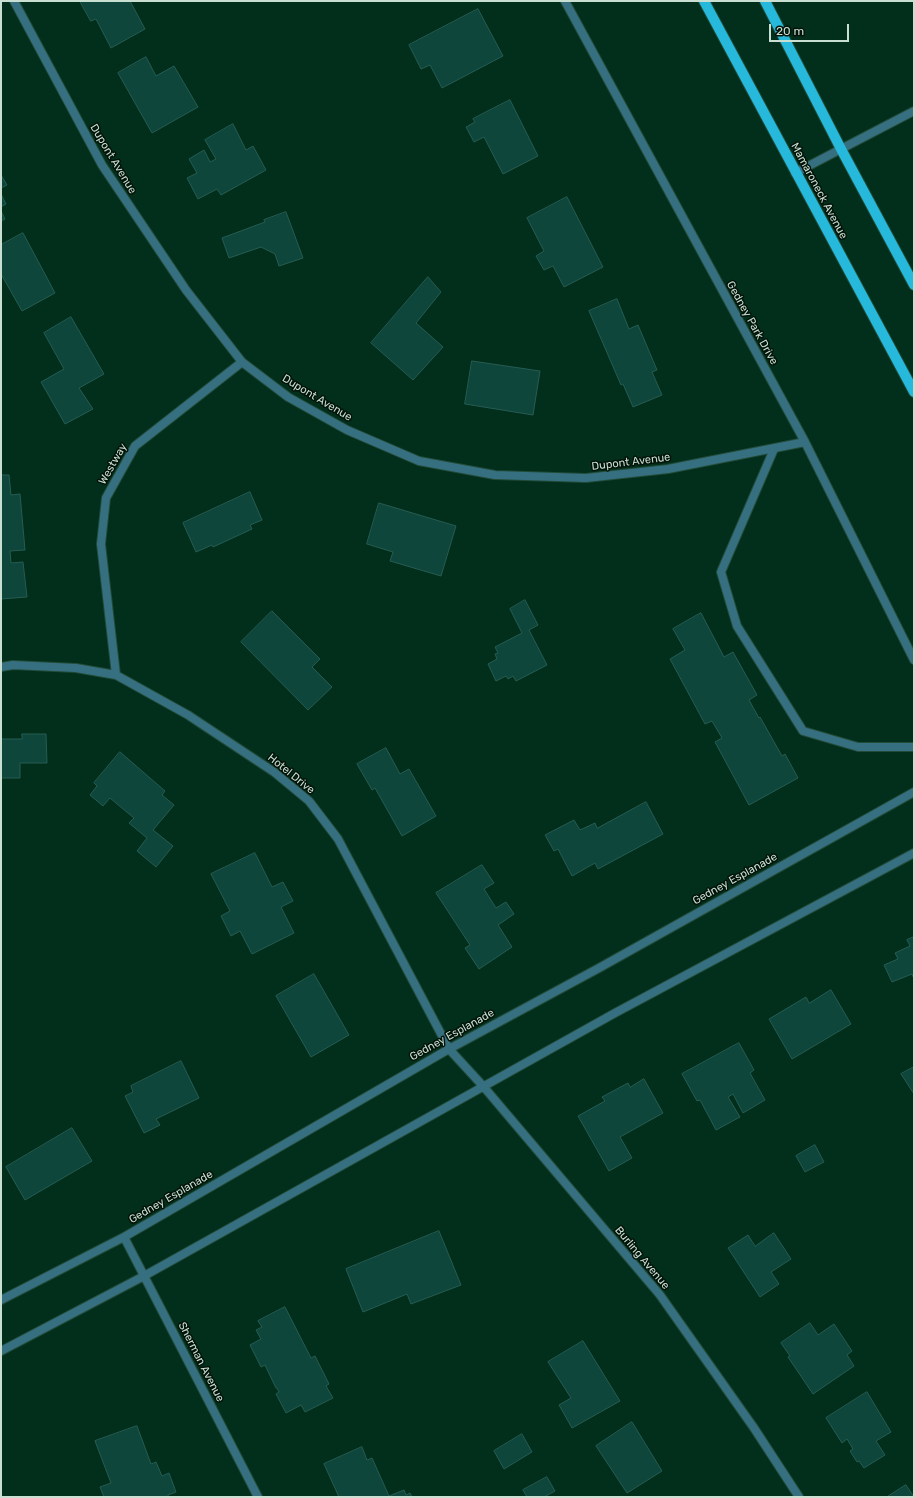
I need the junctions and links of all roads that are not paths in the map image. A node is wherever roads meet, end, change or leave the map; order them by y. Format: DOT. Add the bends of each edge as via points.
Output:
graph roads {
  1 [pos="14,1"];
  2 [pos="565,1"];
  3 [pos="704,1"];
  4 [pos="765,1"];
  5 [pos="914,111"];
  6 [pos="841,149"];
  7 [pos="795,173"];
  8 [pos="914,285"];
  9 [pos="242,362"];
  10 [pos="914,391"];
  11 [pos="805,442"];
  12 [pos="774,449"];
  13 [pos="914,660"];
  14 [pos="1,667"];
  15 [pos="116,674"];
  16 [pos="914,746"];
  17 [pos="914,792"];
  18 [pos="914,853"];
  19 [pos="449,1049"];
  20 [pos="483,1086"];
  21 [pos="124,1237"];
  22 [pos="144,1276"];
  23 [pos="1,1300"];
  24 [pos="1,1351"];
  25 [pos="258,1497"];
  26 [pos="799,1497"];
  1 -- 9 [label="street, Dupont Avenue" via="102,165 186,290"];
  2 -- 11 [label="street, Gedney Park Drive"];
  3 -- 7 [label="main road, Mamaroneck Avenue"];
  4 -- 6 [label="main road"];
  5 -- 6 [label="street"];
  6 -- 7 [label="street"];
  6 -- 8 [label="main road"];
  7 -- 10 [label="main road, Mamaroneck Avenue"];
  9 -- 12 [label="street, Dupont Avenue" via="288,396 347,430 419,460 495,475 586,478 668,469"];
  9 -- 15 [label="street, Westway" via="135,446 106,498 101,544"];
  11 -- 12 [label="street, Dupont Avenue"];
  11 -- 13 [label="street, Gedney Park Drive"];
  12 -- 16 [label="street" via="721,572 737,626 803,731 858,747"];
  14 -- 15 [label="street, Hotel Drive" via="13,665 76,668"];
  15 -- 19 [label="street, Hotel Drive" via="188,715 248,754 309,802 338,839"];
  17 -- 19 [label="street, Gedney Esplanade"];
  18 -- 20 [label="street"];
  19 -- 20 [label="street, Burling Avenue"];
  19 -- 21 [label="street, Gedney Esplanade"];
  20 -- 22 [label="street"];
  20 -- 26 [label="street, Burling Avenue" via="660,1295 754,1428"];
  21 -- 22 [label="street, Sherman Avenue"];
  21 -- 23 [label="street, Gedney Esplanade"];
  22 -- 24 [label="street"];
  22 -- 25 [label="street, Sherman Avenue"];
}
